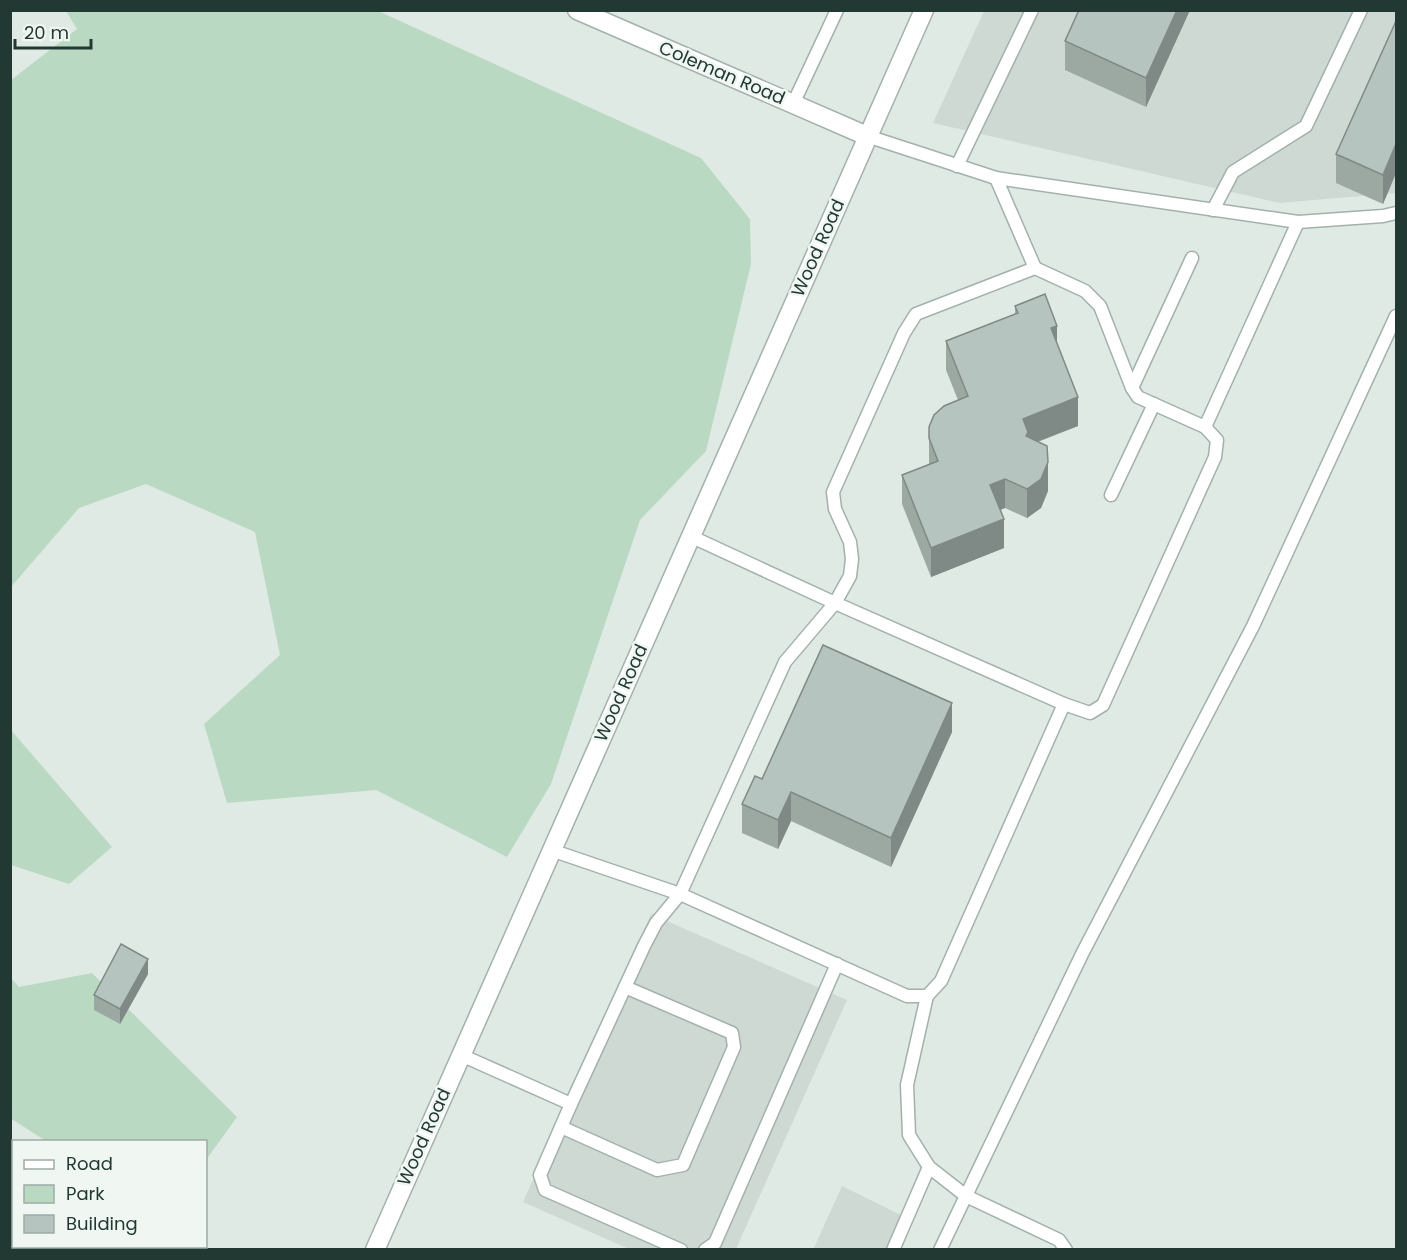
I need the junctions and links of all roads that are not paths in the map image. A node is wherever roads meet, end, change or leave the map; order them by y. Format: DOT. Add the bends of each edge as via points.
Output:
graph roads {
  1 [pos="577,10"];
  2 [pos="837,10"];
  3 [pos="924,10"];
  4 [pos="1032,10"];
  5 [pos="1361,10"];
  6 [pos="793,104"];
  7 [pos="867,136"];
  8 [pos="957,166"];
  9 [pos="996,178"];
  10 [pos="1213,210"];
  11 [pos="1396,213"];
  12 [pos="1298,222"];
  13 [pos="1192,258"];
  14 [pos="1035,268"];
  15 [pos="1396,316"];
  16 [pos="1132,388"];
  17 [pos="1154,405"];
  18 [pos="1205,427"];
  19 [pos="1112,495"];
  20 [pos="690,536"];
  21 [pos="835,603"];
  22 [pos="1064,704"];
  23 [pos="551,850"];
  24 [pos="680,894"];
  25 [pos="837,964"];
  26 [pos="625,987"];
  27 [pos="927,996"];
  28 [pos="461,1054"];
  29 [pos="571,1104"];
  30 [pos="561,1127"];
  31 [pos="929,1167"];
  32 [pos="966,1196"];
  33 [pos="375,1250"];
  34 [pos="681,1250"];
  35 [pos="705,1250"];
  36 [pos="892,1250"];
  37 [pos="940,1250"];
  38 [pos="1066,1250"];
  1 -- 6 [label="street, Coleman Road"];
  2 -- 6 [label="lane"];
  3 -- 7 [label="street, Wood Road"];
  4 -- 8 [label="lane"];
  5 -- 10 [label="lane" via="1306,126 1233,172"];
  6 -- 7 [label="street, Coleman Road"];
  7 -- 8 [label="lane"];
  7 -- 20 [label="street, Wood Road"];
  8 -- 9 [label="lane"];
  9 -- 10 [label="lane"];
  9 -- 14 [label="lane"];
  10 -- 12 [label="lane"];
  11 -- 12 [label="lane"];
  12 -- 18 [label="lane"];
  13 -- 16 [label="lane"];
  14 -- 16 [label="lane" via="1085,291 1100,306"];
  14 -- 21 [label="lane" via="916,314 904,333 833,492 852,559 850,576"];
  15 -- 32 [label="lane" via="1253,626 1082,954"];
  16 -- 17 [label="lane" via="1138,397"];
  17 -- 18 [label="lane"];
  17 -- 19 [label="lane"];
  18 -- 22 [label="lane" via="1217,440 1215,457 1103,705 1090,713"];
  20 -- 21 [label="lane"];
  20 -- 23 [label="street, Wood Road"];
  21 -- 22 [label="lane"];
  21 -- 24 [label="lane" via="785,662"];
  22 -- 27 [label="lane" via="941,981"];
  23 -- 24 [label="lane"];
  23 -- 28 [label="street, Wood Road"];
  24 -- 25 [label="lane"];
  24 -- 26 [label="lane" via="656,924"];
  25 -- 27 [label="lane" via="908,996"];
  25 -- 35 [label="lane" via="715,1243"];
  26 -- 29 [label="lane"];
  26 -- 30 [label="lane" via="732,1033 734,1047 683,1165 657,1170"];
  27 -- 31 [label="lane" via="907,1085 909,1136"];
  28 -- 29 [label="lane"];
  28 -- 33 [label="street, Wood Road"];
  29 -- 30 [label="lane"];
  30 -- 34 [label="lane" via="540,1175 545,1190"];
  31 -- 32 [label="lane"];
  31 -- 36 [label="lane"];
  32 -- 37 [label="lane"];
  32 -- 38 [label="lane" via="1059,1240"];
}
